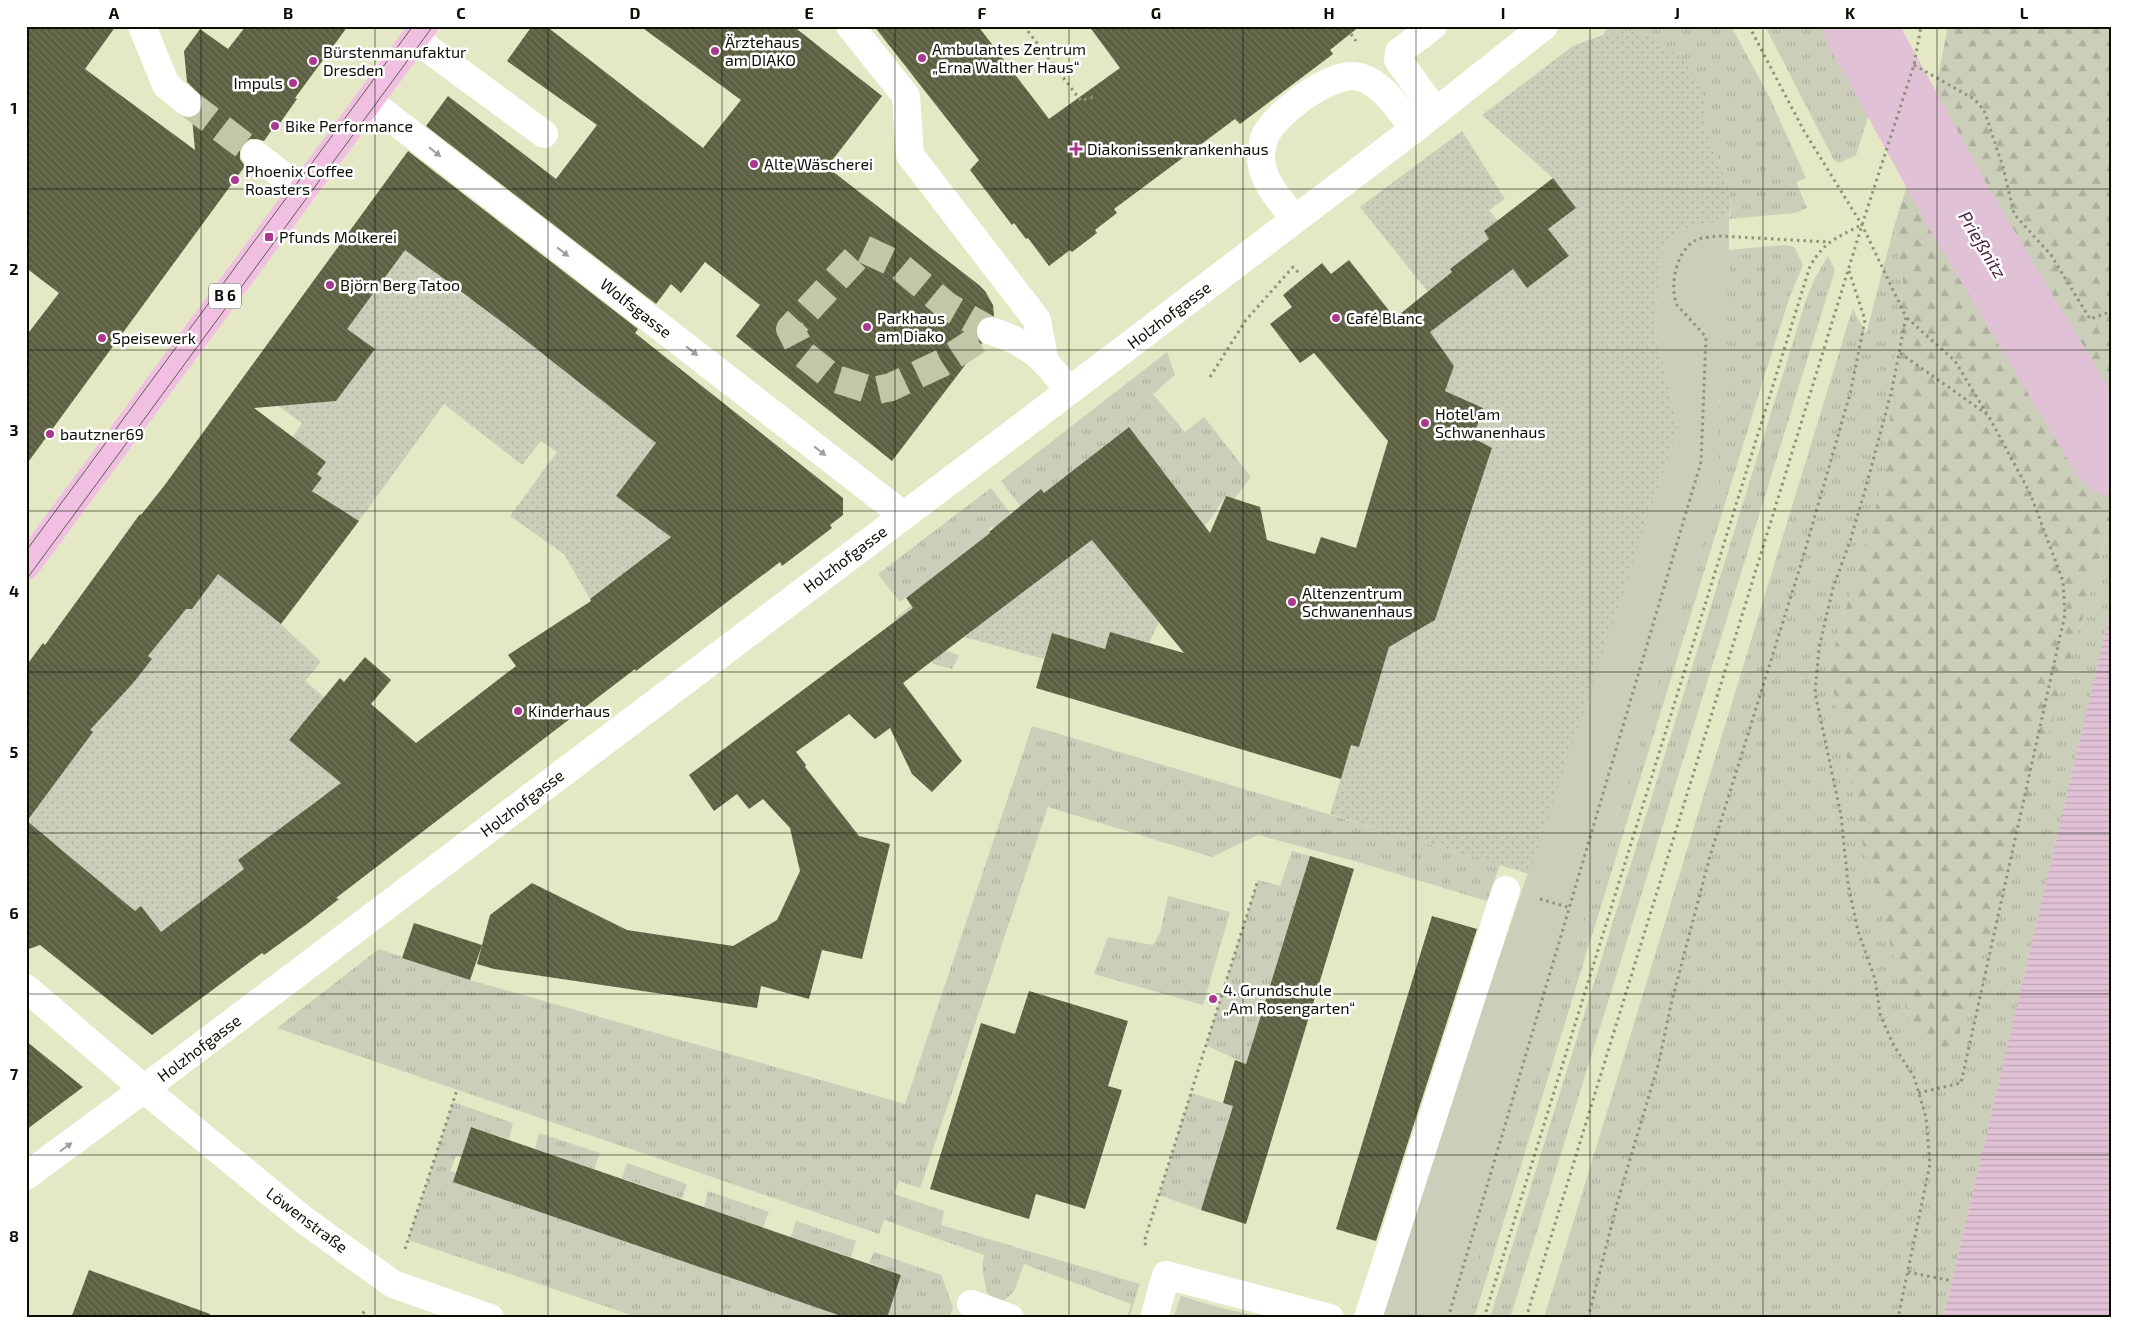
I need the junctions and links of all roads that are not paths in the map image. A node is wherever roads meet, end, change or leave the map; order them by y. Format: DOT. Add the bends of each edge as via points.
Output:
graph roads {
  1 [pos="142,26"];
  2 [pos="850,26"];
  3 [pos="1433,26"];
  4 [pos="1544,26"];
  5 [pos="419,32"];
  6 [pos="369,101"];
  7 [pos="188,103"];
  8 [pos="1436,112"];
  9 [pos="1414,129"];
  10 [pos="544,134"];
  11 [pos="255,154"];
  12 [pos="303,190"];
  13 [pos="1295,219"];
  14 [pos="991,331"];
  15 [pos="1044,359"];
  16 [pos="1069,391"];
  17 [pos="904,515"];
  18 [pos="26,566"];
  19 [pos="1506,890"];
  20 [pos="26,988"];
  21 [pos="144,1089"];
  22 [pos="26,1176"];
  23 [pos="971,1304"];
  24 [pos="484,1317"];
  25 [pos="1010,1318"];
  26 [pos="1154,1318"];
  27 [pos="1330,1318"];
  28 [pos="1368,1318"];
  1 -- 7 [label="street" via="166,85"];
  2 -- 15 [label="street" via="906,96 910,155 1037,320"];
  3 -- 8 [label="street" via="1399,52 1398,60"];
  4 -- 8 [label="street, Holzhofgasse"];
  5 -- 6 [label="main road, B 6"];
  5 -- 10 [label="street"];
  6 -- 12 [label="main road, B 6"];
  6 -- 17 [label="street, Wolfsgasse, one-way"];
  8 -- 9 [label="street, Holzhofgasse"];
  9 -- 13 [label="street, Holzhofgasse"];
  9 -- 13 [label="street" via="1377,86 1358,76 1337,78 1286,110 1265,137 1261,157 1264,174 1272,190"];
  11 -- 12 [label="street"];
  12 -- 18 [label="main road, B 6"];
  13 -- 16 [label="street, Holzhofgasse"];
  14 -- 15 [label="street" via="1015,338"];
  15 -- 16 [label="street"];
  16 -- 17 [label="street, Holzhofgasse"];
  17 -- 21 [label="street, Holzhofgasse"];
  19 -- 28 [label="street"];
  20 -- 21 [label="street, Löwenstraße"];
  22 -- 21 [label="street, Holzhofgasse, one-way"];
  21 -- 24 [label="street, Löwenstraße" via="304,1220 394,1284"];
  23 -- 25 [label="street"];
  26 -- 27 [label="street" via="1166,1275"];
}
